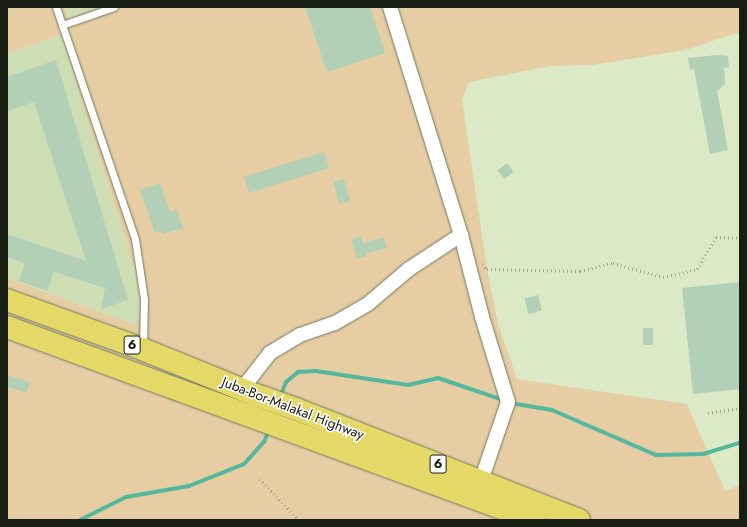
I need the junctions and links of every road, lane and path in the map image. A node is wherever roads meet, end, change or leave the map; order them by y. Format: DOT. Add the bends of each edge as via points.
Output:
graph roads {
  1 [pos="56,7"];
  2 [pos="114,7"];
  3 [pos="390,7"];
  4 [pos="62,25"];
  5 [pos="461,235"];
  6 [pos="740,238"];
  7 [pos="482,263"];
  8 [pos="7,300"];
  9 [pos="7,327"];
  10 [pos="142,349"];
  11 [pos="248,400"];
  12 [pos="740,408"];
  13 [pos="708,413"];
  14 [pos="260,479"];
  15 [pos="481,481"];
  16 [pos="299,520"];
  17 [pos="534,520"];
  18 [pos="579,520"];
  1 -- 4 [label="lane"];
  2 -- 4 [label="lane"];
  3 -- 5 [label="street"];
  4 -- 10 [label="lane" via="135,239 144,298"];
  5 -- 11 [label="street" via="409,269 369,303 335,323 300,335 270,353"];
  5 -- 15 [label="street" via="482,317 508,402"];
  6 -- 7 [label="path" via="716,237 697,269 663,277 613,262 580,272 487,269"];
  8 -- 10 [label="highway, Juba-Bor-Malakal Highway / 6"];
  9 -- 11 [label="highway, Juba-Bor-Malakal Highway / 6"];
  10 -- 11 [label="highway, Juba-Bor-Malakal Highway / 6"];
  11 -- 15 [label="highway, Juba-Bor-Malakal Highway / 6" via="296,409"];
  11 -- 17 [label="highway, Juba-Bor-Malakal Highway / 6" via="292,430"];
  12 -- 13 [label="path"];
  14 -- 16 [label="path"];
  15 -- 18 [label="highway, Juba-Bor-Malakal Highway / 6"];
}
